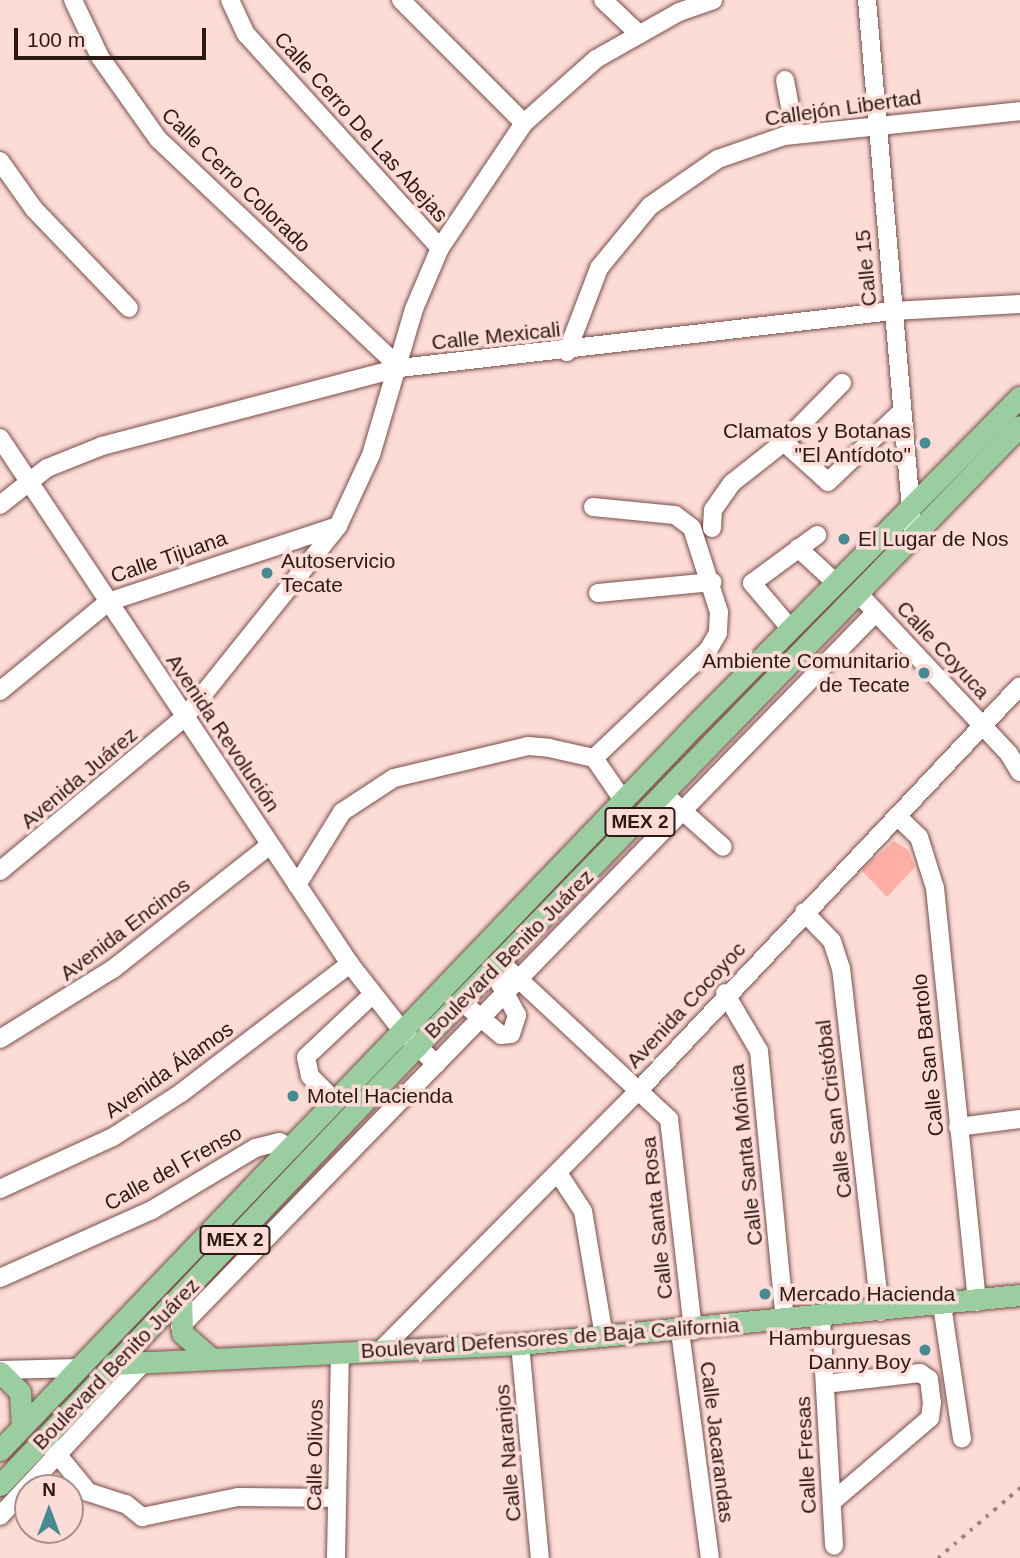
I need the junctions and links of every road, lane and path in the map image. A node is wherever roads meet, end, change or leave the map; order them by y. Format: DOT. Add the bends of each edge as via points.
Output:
graph roads {
  1 [pos="73,0"];
  2 [pos="230,0"];
  3 [pos="401,0"];
  4 [pos="603,0"];
  5 [pos="713,0"];
  6 [pos="867,0"];
  7 [pos="639,34"];
  8 [pos="785,80"];
  9 [pos="1020,111"];
  10 [pos="524,123"];
  11 [pos="878,123"];
  12 [pos="795,134"];
  13 [pos="0,161"];
  14 [pos="440,248"];
  15 [pos="1020,304"];
  16 [pos="129,308"];
  17 [pos="892,311"];
  18 [pos="567,352"];
  19 [pos="400,368"];
  20 [pos="842,383"];
  21 [pos="1020,397"];
  22 [pos="902,411"];
  23 [pos="1020,426"];
  24 [pos="0,438"];
  25 [pos="784,442"];
  26 [pos="29,480"];
  27 [pos="911,504"];
  28 [pos="0,505"];
  29 [pos="593,507"];
  30 [pos="338,526"];
  31 [pos="712,528"];
  32 [pos="914,531"];
  33 [pos="817,535"];
  34 [pos="798,548"];
  35 [pos="712,582"];
  36 [pos="835,582"];
  37 [pos="598,593"];
  38 [pos="858,593"];
  39 [pos="107,602"];
  40 [pos="876,612"];
  41 [pos="790,628"];
  42 [pos="1020,686"];
  43 [pos="0,691"];
  44 [pos="185,717"];
  45 [pos="982,725"];
  46 [pos="594,758"];
  47 [pos="1020,772"];
  48 [pos="666,796"];
  49 [pos="623,800"];
  50 [pos="683,811"];
  51 [pos="897,816"];
  52 [pos="270,845"];
  53 [pos="723,847"];
  54 [pos="0,871"];
  55 [pos="297,885"];
  56 [pos="804,912"];
  57 [pos="350,964"];
  58 [pos="497,967"];
  59 [pos="513,984"];
  60 [pos="725,993"];
  61 [pos="373,994"];
  62 [pos="462,1002"];
  63 [pos="480,1018"];
  64 [pos="0,1038"];
  65 [pos="410,1040"];
  66 [pos="436,1064"];
  67 [pos="641,1088"];
  68 [pos="336,1102"];
  69 [pos="1020,1119"];
  70 [pos="958,1127"];
  71 [pos="292,1148"];
  72 [pos="558,1173"];
  73 [pos="0,1189"];
  74 [pos="0,1278"];
  75 [pos="162,1282"];
  76 [pos="1020,1295"];
  77 [pos="181,1298"];
  78 [pos="977,1301"];
  79 [pos="942,1305"];
  80 [pos="880,1312"];
  81 [pos="821,1319"];
  82 [pos="785,1322"];
  83 [pos="180,1327"];
  84 [pos="686,1331"];
  85 [pos="604,1337"];
  86 [pos="520,1344"];
  87 [pos="381,1350"];
  88 [pos="340,1352"];
  89 [pos="211,1358"];
  90 [pos="119,1361"];
  91 [pos="145,1361"];
  92 [pos="79,1368"];
  93 [pos="0,1371"];
  94 [pos="825,1384"];
  95 [pos="7,1438"];
  96 [pos="44,1438"];
  97 [pos="962,1439"];
  98 [pos="60,1455"];
  99 [pos="0,1485"];
  100 [pos="337,1498"];
  101 [pos="832,1502"];
  102 [pos="0,1516"];
  103 [pos="834,1546"];
  104 [pos="336,1558"];
  105 [pos="540,1558"];
  106 [pos="710,1558"];
  1 -- 19 [label="street, Calle Cerro Colorado" via="106,67 158,139"];
  2 -- 14 [label="street, Calle Cerro De Las Abejas" via="246,34"];
  3 -- 10 [label="street"];
  4 -- 7 [label="street"];
  5 -- 7 [label="street, Avenida Juárez"];
  6 -- 11 [label="street, Calle 15"];
  7 -- 10 [label="street, Avenida Juárez" via="596,59"];
  8 -- 12 [label="street"];
  9 -- 11 [label="street, Callejón Libertad"];
  10 -- 14 [label="street, Avenida Juárez"];
  11 -- 12 [label="street, Callejón Libertad"];
  11 -- 17 [label="street, Calle 15"];
  12 -- 18 [label="street, Callejón Libertad" via="718,159 650,206 599,268"];
  13 -- 16 [label="street" via="34,209"];
  14 -- 19 [label="street, Avenida Juárez" via="414,309"];
  15 -- 17 [label="street, Calle Mexicali"];
  17 -- 18 [label="street, Calle Mexicali"];
  17 -- 22 [label="street, Calle 15"];
  18 -- 19 [label="street, Calle Mexicali"];
  19 -- 26 [label="street, Calle Mexicali" via="102,446"];
  19 -- 30 [label="street, Avenida Juárez" via="371,455"];
  20 -- 25 [label="street"];
  21 -- 27 [label="main road, Boulevard Benito Juárez / MEX 2"];
  22 -- 25 [label="street" via="828,482"];
  22 -- 27 [label="street, Calle 15"];
  23 -- 32 [label="main road, Boulevard Benito Juárez / MEX 2"];
  24 -- 26 [label="street, Avenida Revolución"];
  25 -- 31 [label="street" via="732,483 713,510"];
  26 -- 28 [label="street, Calle Mexicali"];
  26 -- 39 [label="street, Avenida Revolución"];
  27 -- 32 [label="street, Calle 15"];
  27 -- 36 [label="main road, Boulevard Benito Juárez / MEX 2"];
  29 -- 35 [label="street" via="675,515 692,528"];
  30 -- 39 [label="street, Calle Tijuana"];
  30 -- 44 [label="street, Avenida Juárez"];
  32 -- 38 [label="main road, Boulevard Benito Juárez / MEX 2"];
  33 -- 34 [label="street"];
  34 -- 36 [label="street"];
  34 -- 41 [label="street" via="752,583"];
  35 -- 37 [label="street"];
  35 -- 46 [label="street" via="718,633 708,650"];
  36 -- 41 [label="main road, Boulevard Benito Juárez / MEX 2"];
  38 -- 40 [label="street, Calle Coyuca"];
  38 -- 48 [label="main road, Boulevard Benito Juárez / MEX 2"];
  39 -- 43 [label="street, Calle Tijuana"];
  39 -- 44 [label="street, Avenida Revolución"];
  40 -- 45 [label="street, Calle Coyuca"];
  40 -- 50 [label="street"];
  41 -- 49 [label="main road, Boulevard Benito Juárez / MEX 2"];
  42 -- 45 [label="street, Avenida Cocoyoc"];
  44 -- 52 [label="street, Avenida Revolución"];
  44 -- 54 [label="street, Avenida Juárez" via="92,800"];
  45 -- 47 [label="street, Calle Coyuca"];
  45 -- 51 [label="street, Avenida Cocoyoc"];
  46 -- 49 [label="street"];
  46 -- 55 [label="street" via="528,746 394,778 342,812"];
  48 -- 50 [label="street"];
  48 -- 58 [label="main road, Boulevard Benito Juárez / MEX 2"];
  49 -- 65 [label="main road, Boulevard Benito Juárez / MEX 2"];
  50 -- 53 [label="street"];
  50 -- 59 [label="street"];
  51 -- 56 [label="street, Avenida Cocoyoc"];
  51 -- 70 [label="street, Calle San Bartolo" via="919,838 932,870"];
  52 -- 55 [label="street, Avenida Revolución"];
  52 -- 64 [label="street, Avenida Encinos" via="113,969"];
  55 -- 57 [label="street, Avenida Revolución"];
  56 -- 60 [label="street, Avenida Cocoyoc"];
  56 -- 80 [label="street, Calle San Cristóbal" via="832,941 841,968"];
  57 -- 61 [label="street, Avenida Revolución"];
  57 -- 73 [label="street, Avenida Álamos" via="191,1086 113,1137"];
  58 -- 59 [label="street, Calle Santa Rosa"];
  58 -- 62 [label="main road, Boulevard Benito Juárez / MEX 2"];
  59 -- 63 [label="street"];
  59 -- 63 [label="street" via="517,1015 511,1034 501,1035"];
  59 -- 67 [label="street, Calle Santa Rosa"];
  60 -- 67 [label="street, Avenida Cocoyoc"];
  60 -- 82 [label="street, Calle Santa Mónica" via="759,1051"];
  61 -- 65 [label="street, Avenida Revolución"];
  61 -- 68 [label="street" via="306,1057 310,1076"];
  62 -- 63 [label="street"];
  62 -- 65 [label="main road, Boulevard Benito Juárez / MEX 2"];
  63 -- 66 [label="street"];
  65 -- 66 [label="street, Avenida Revolución"];
  65 -- 68 [label="main road, Boulevard Benito Juárez / MEX 2"];
  65 -- 77 [label="main road, Boulevard Benito Juárez / MEX 2"];
  66 -- 83 [label="street"];
  67 -- 72 [label="street, Avenida Cocoyoc"];
  67 -- 84 [label="street, Calle Santa Rosa" via="664,1110 672,1133"];
  68 -- 71 [label="main road, Boulevard Benito Juárez / MEX 2"];
  69 -- 70 [label="street"];
  70 -- 78 [label="street, Calle San Bartolo"];
  71 -- 74 [label="street, Calle del Frenso" via="279,1142 256,1147 152,1210"];
  71 -- 75 [label="main road, Boulevard Benito Juárez / MEX 2"];
  72 -- 85 [label="street" via="583,1211"];
  72 -- 87 [label="street, Avenida Cocoyoc"];
  75 -- 90 [label="main road" via="154,1307 118,1345"];
  75 -- 92 [label="main road, Boulevard Benito Juárez / MEX 2"];
  76 -- 78 [label="main road, Boulevard Defensores de Baja California"];
  77 -- 83 [label="main road"];
  77 -- 90 [label="main road, Boulevard Benito Juárez / MEX 2"];
  78 -- 79 [label="main road, Boulevard Defensores de Baja California"];
  79 -- 80 [label="main road, Boulevard Defensores de Baja California"];
  79 -- 97 [label="street"];
  80 -- 81 [label="main road, Boulevard Defensores de Baja California"];
  81 -- 82 [label="main road, Boulevard Defensores de Baja California"];
  81 -- 94 [label="street, Calle Fresas"];
  82 -- 84 [label="main road, Boulevard Defensores de Baja California"];
  83 -- 89 [label="main road" via="193,1348"];
  84 -- 85 [label="main road, Boulevard Defensores de Baja California"];
  84 -- 106 [label="street, Calle Jacarandas"];
  85 -- 86 [label="main road, Boulevard Defensores de Baja California"];
  86 -- 87 [label="main road, Boulevard Defensores de Baja California"];
  86 -- 105 [label="street, Calle Naranjos"];
  87 -- 88 [label="main road, Boulevard Defensores de Baja California"];
  88 -- 89 [label="main road, Boulevard Defensores de Baja California"];
  88 -- 100 [label="street, Calle Olivos"];
  89 -- 91 [label="main road, Boulevard Defensores de Baja California"];
  90 -- 91 [label="main road, Boulevard Defensores de Baja California"];
  90 -- 92 [label="main road, Boulevard Defensores de Baja California"];
  90 -- 96 [label="main road, Boulevard Benito Juárez / MEX 2"];
  91 -- 98 [label="street"];
  92 -- 93 [label="street"];
  92 -- 95 [label="main road, Boulevard Benito Juárez / MEX 2"];
  93 -- 95 [label="main road" via="20,1392"];
  94 -- 101 [label="street, Calle Fresas"];
  94 -- 101 [label="street" via="920,1373 929,1379 932,1402 930,1418"];
  96 -- 98 [label="street"];
  96 -- 99 [label="main road, Boulevard Benito Juárez / MEX 2"];
  98 -- 100 [label="street" via="88,1492 126,1504 142,1517 238,1497"];
  98 -- 102 [label="street"];
  100 -- 104 [label="street, Calle Olivos"];
  101 -- 103 [label="street, Calle Fresas"];
}
